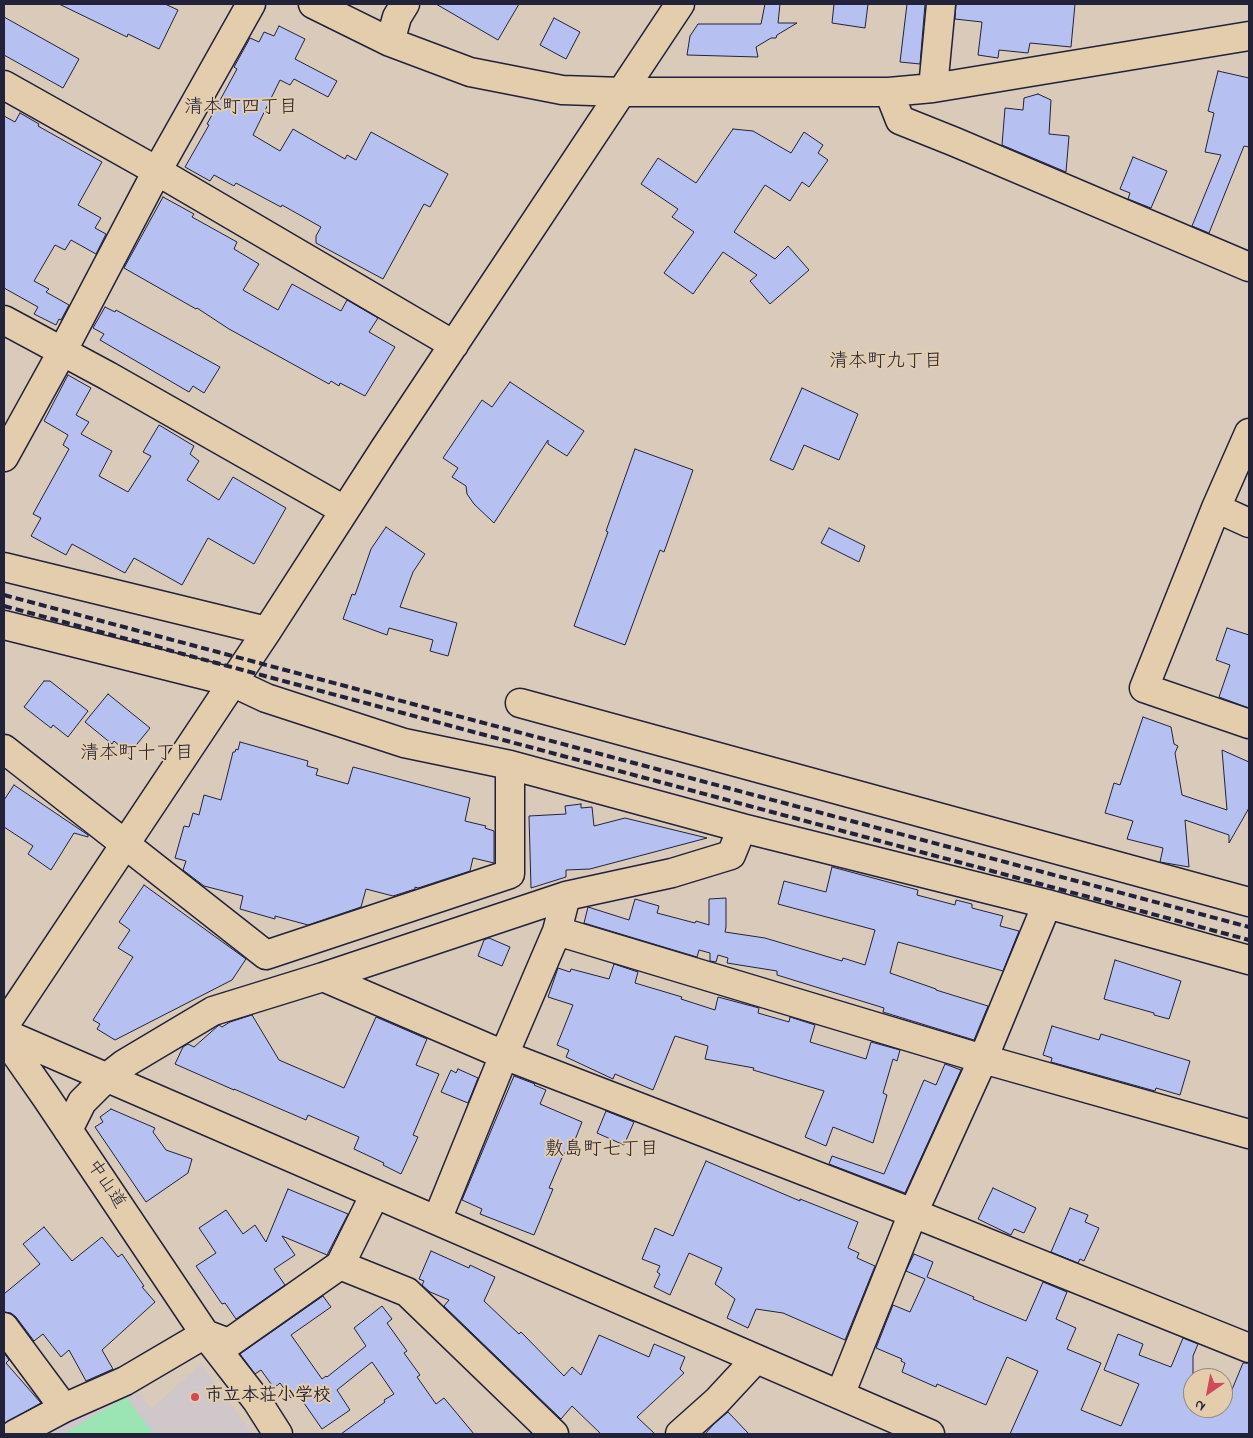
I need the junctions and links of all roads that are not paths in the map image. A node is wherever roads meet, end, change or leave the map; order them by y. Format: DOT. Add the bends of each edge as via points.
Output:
graph roads {
  1 [pos="250,4"];
  2 [pos="313,4"];
  3 [pos="404,4"];
  4 [pos="680,4"];
  5 [pos="941,4"];
  6 [pos="1249,36"];
  7 [pos="390,42"];
  8 [pos="4,85"];
  9 [pos="933,88"];
  10 [pos="622,92"];
  11 [pos="889,92"];
  12 [pos="157,171"];
  13 [pos="1249,267"];
  14 [pos="4,320"];
  15 [pos="454,345"];
  16 [pos="62,352"];
  17 [pos="1249,433"];
  18 [pos="4,457"];
  19 [pos="1216,508"];
  20 [pos="344,510"];
  21 [pos="1249,523"];
  22 [pos="4,567"];
  23 [pos="4,626"];
  24 [pos="267,631"];
  25 [pos="232,682"];
  26 [pos="520,703"];
  27 [pos="1249,724"];
  28 [pos="4,749"];
  29 [pos="510,765"];
  30 [pos="742,828"];
  31 [pos="125,843"];
  32 [pos="566,896"];
  33 [pos="1249,902"];
  34 [pos="1047,904"];
  35 [pos="558,931"];
  36 [pos="1249,960"];
  37 [pos="323,977"];
  38 [pos="4,1026"];
  39 [pos="4,1035"];
  40 [pos="504,1056"];
  41 [pos="983,1059"];
  42 [pos="106,1078"];
  43 [pos="68,1130"];
  44 [pos="1249,1134"];
  45 [pos="374,1194"];
  46 [pos="913,1213"];
  47 [pos="437,1220"];
  48 [pos="340,1265"];
  49 [pos="4,1328"];
  50 [pos="205,1334"];
  51 [pos="1249,1348"];
  52 [pos="756,1359"];
  53 [pos="840,1395"];
  54 [pos="64,1408"];
  55 [pos="15,1434"];
  56 [pos="278,1434"];
  57 [pos="554,1434"];
  58 [pos="680,1434"];
  59 [pos="930,1434"];
  1 -- 12 [label="street"];
  2 -- 7 [label="street"];
  3 -- 7 [label="street" via="396,17"];
  4 -- 10 [label="street"];
  5 -- 9 [label="street"];
  6 -- 9 [label="street"];
  7 -- 10 [label="street" via="470,72 562,90"];
  8 -- 12 [label="street"];
  9 -- 11 [label="street"];
  10 -- 11 [label="street"];
  10 -- 15 [label="street"];
  11 -- 13 [label="street" via="900,120"];
  12 -- 15 [label="street"];
  12 -- 16 [label="street"];
  14 -- 16 [label="street"];
  15 -- 20 [label="street"];
  16 -- 18 [label="street"];
  16 -- 20 [label="street"];
  17 -- 19 [label="street"];
  19 -- 21 [label="street"];
  19 -- 27 [label="street" via="1144,688"];
  20 -- 24 [label="street"];
  22 -- 24 [label="street"];
  23 -- 25 [label="street"];
  24 -- 25 [label="street"];
  25 -- 29 [label="street" via="266,698 404,743"];
  25 -- 31 [label="street"];
  26 -- 33 [label="street"];
  28 -- 31 [label="street"];
  29 -- 30 [label="street"];
  29 -- 31 [label="street" via="510,874 266,954"];
  30 -- 32 [label="street" via="731,855 672,873"];
  30 -- 34 [label="street"];
  31 -- 38 [label="street"];
  32 -- 35 [label="street"];
  32 -- 37 [label="street"];
  34 -- 36 [label="street"];
  34 -- 41 [label="street"];
  35 -- 40 [label="street"];
  35 -- 41 [label="street"];
  37 -- 40 [label="street"];
  37 -- 42 [label="street" via="212,1010"];
  39 -- 42 [label="street"];
  39 -- 43 [label="street, 中山道"];
  40 -- 46 [label="street"];
  40 -- 47 [label="street"];
  41 -- 44 [label="street"];
  41 -- 46 [label="street"];
  42 -- 43 [label="street" via="82,1102"];
  42 -- 45 [label="street"];
  43 -- 50 [label="street, 中山道"];
  45 -- 47 [label="street"];
  45 -- 48 [label="street"];
  46 -- 51 [label="street"];
  46 -- 53 [label="street"];
  47 -- 52 [label="street"];
  48 -- 50 [label="street" via="229,1343"];
  48 -- 57 [label="street" via="407,1292"];
  49 -- 54 [label="street"];
  50 -- 54 [label="street" via="124,1381"];
  50 -- 56 [label="street, 中山道"];
  52 -- 53 [label="street"];
  52 -- 58 [label="street" via="717,1401"];
  53 -- 59 [label="street"];
  54 -- 55 [label="street"];
}
